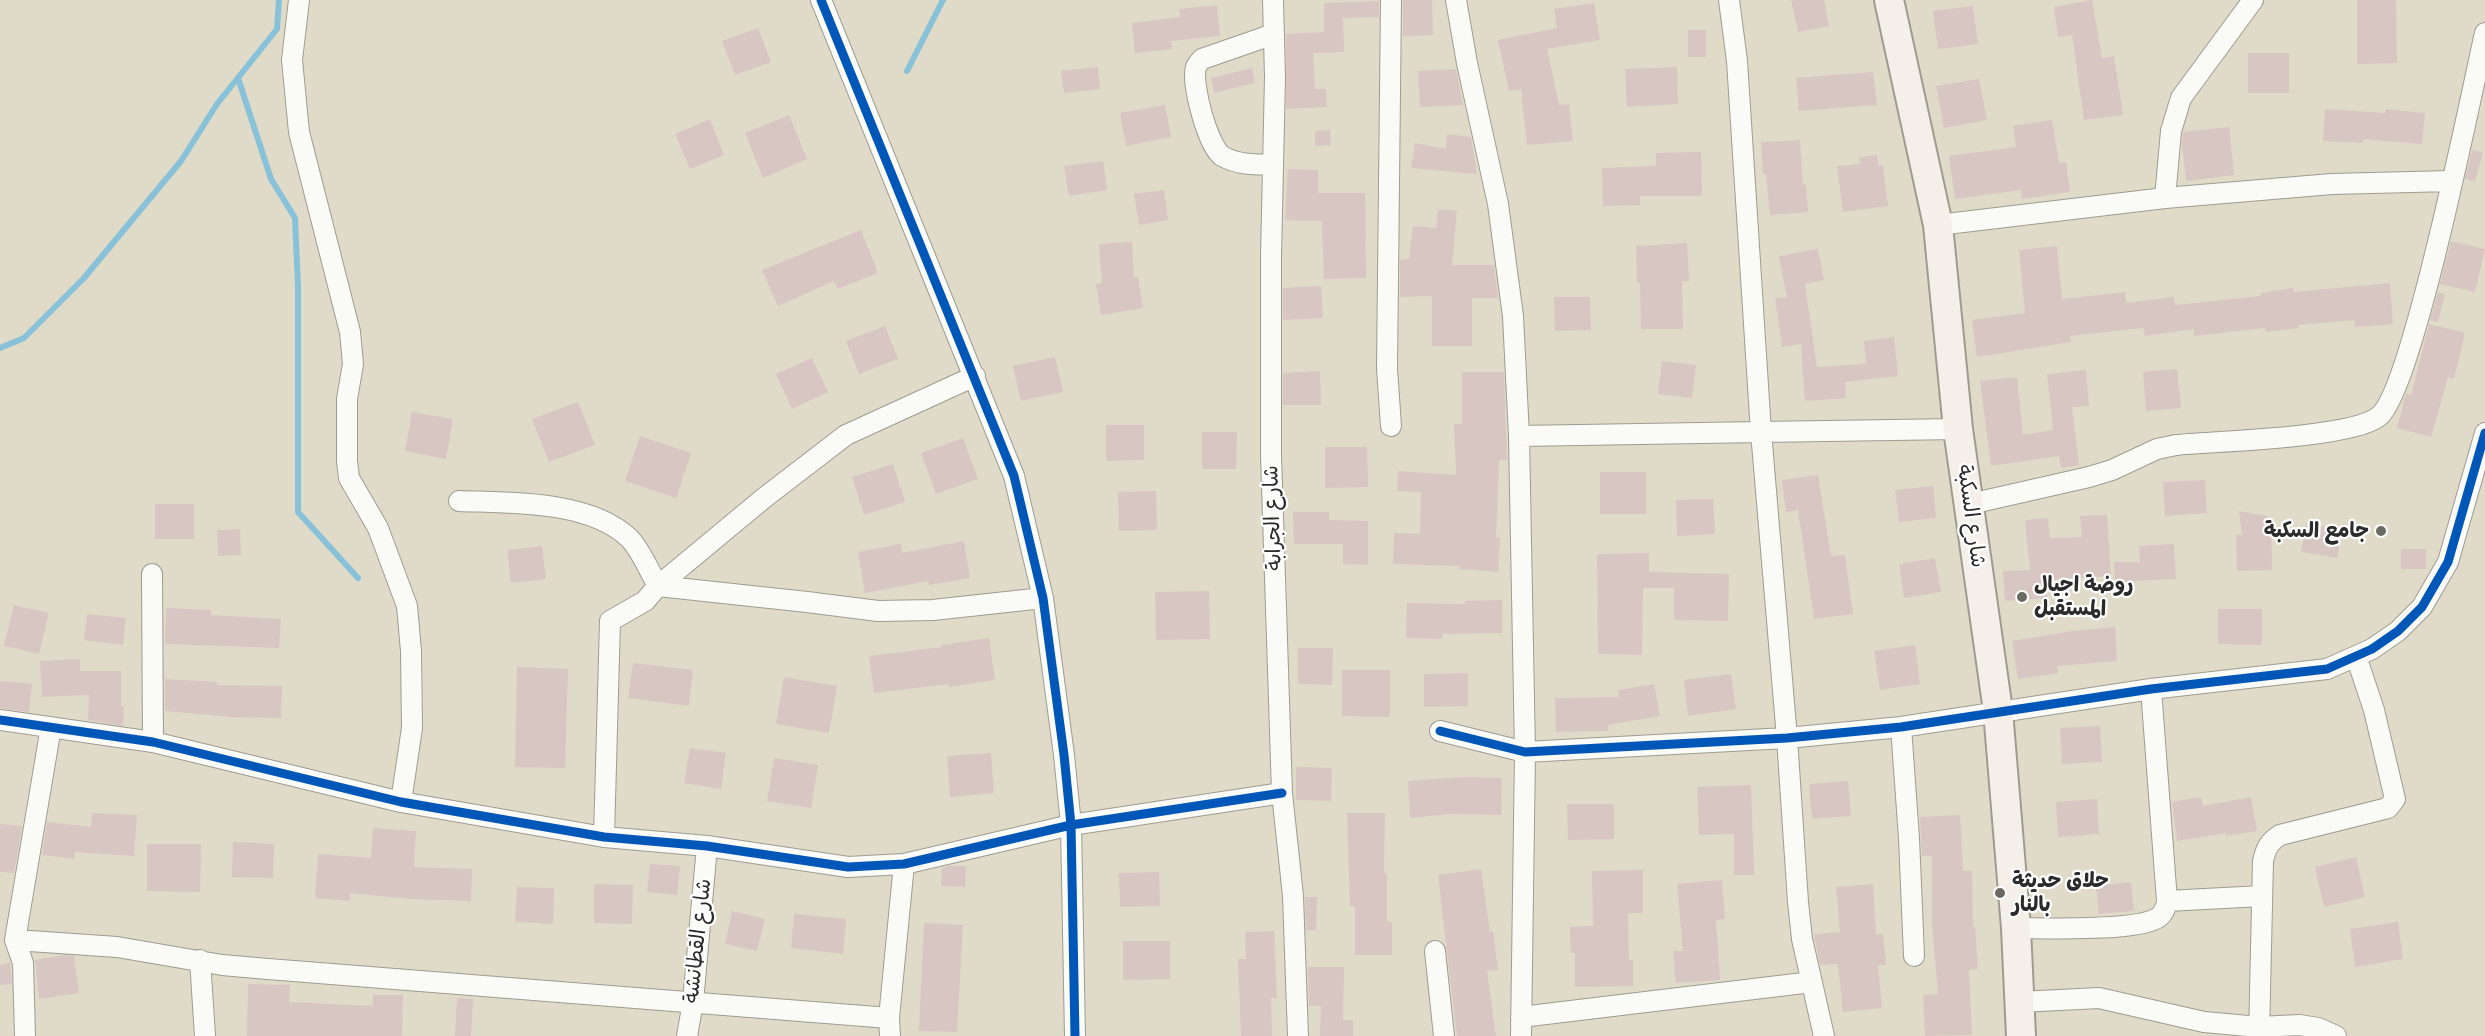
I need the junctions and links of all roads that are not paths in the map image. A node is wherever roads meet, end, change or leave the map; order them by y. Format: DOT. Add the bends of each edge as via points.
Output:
graph roads {
  1 [pos="299,0"];
  2 [pos="821,0"];
  3 [pos="1273,0"];
  4 [pos="1390,0"];
  5 [pos="1456,0"];
  6 [pos="1729,0"];
  7 [pos="1890,0"];
  8 [pos="2253,0"];
  9 [pos="2485,33"];
  10 [pos="1274,34"];
  11 [pos="1273,165"];
  12 [pos="2451,181"];
  13 [pos="2165,198"];
  14 [pos="1938,225"];
  15 [pos="975,376"];
  16 [pos="1391,426"];
  17 [pos="1958,429"];
  18 [pos="1761,432"];
  19 [pos="2485,433"];
  20 [pos="1519,436"];
  21 [pos="459,501"];
  22 [pos="1970,504"];
  23 [pos="152,574"];
  24 [pos="658,586"];
  25 [pos="1043,598"];
  26 [pos="2356,656"];
  27 [pos="2151,689"];
  28 [pos="1998,711"];
  29 [pos="0,720"];
  30 [pos="51,727"];
  31 [pos="1901,727"];
  32 [pos="1440,731"];
  33 [pos="1788,738"];
  34 [pos="153,742"];
  35 [pos="1525,752"];
  36 [pos="1282,793"];
  37 [pos="401,802"];
  38 [pos="1071,825"];
  39 [pos="604,837"];
  40 [pos="708,846"];
  41 [pos="904,864"];
  42 [pos="2262,896"];
  43 [pos="2167,901"];
  44 [pos="2016,928"];
  45 [pos="15,940"];
  46 [pos="1435,951"];
  47 [pos="1914,956"];
  48 [pos="200,960"];
  49 [pos="1812,982"];
  50 [pos="693,1002"];
  51 [pos="2020,1002"];
  52 [pos="890,1027"];
  53 [pos="1521,1027"];
  54 [pos="2259,1032"];
  55 [pos="25,1036"];
  56 [pos="205,1036"];
  57 [pos="687,1036"];
  58 [pos="1075,1036"];
  59 [pos="1298,1036"];
  60 [pos="1444,1036"];
  61 [pos="1824,1036"];
  62 [pos="2021,1036"];
  63 [pos="2336,1036"];
  1 -- 37 [label="street" via="292,60 299,132 350,332 350,478 378,528 407,606 412,728"];
  2 -- 15 [label="street"];
  3 -- 10 [label="street, شارع الجرابة"];
  4 -- 16 [label="street" via="1387,369"];
  5 -- 20 [label="street" via="1507,254"];
  6 -- 18 [label="street" via="1737,61"];
  7 -- 14 [label="main road, شارع السكبة"];
  8 -- 13 [label="street" via="2181,98 2171,131"];
  9 -- 12 [label="street"];
  10 -- 11 [label="street, شارع الجرابة"];
  10 -- 11 [label="street" via="1202,59 1196,66 1198,98 1213,147 1234,160"];
  11 -- 36 [label="street, شارع الجرابة" via="1272,455"];
  12 -- 13 [label="street" via="2332,184"];
  12 -- 22 [label="street" via="2412,343 2389,405 2380,416 2366,424 2315,433 2157,449 2089,477"];
  13 -- 14 [label="street"];
  14 -- 17 [label="main road, شارع السكبة"];
  15 -- 24 [label="street" via="846,435"];
  15 -- 25 [label="street" via="1014,476"];
  17 -- 18 [label="street"];
  17 -- 22 [label="main road, شارع السكبة"];
  18 -- 20 [label="street"];
  18 -- 33 [label="street"];
  19 -- 26 [label="street" via="2448,562 2422,608 2398,632"];
  20 -- 35 [label="street"];
  21 -- 24 [label="street" via="538,504 596,519 630,539"];
  22 -- 28 [label="main road, شارع السكبة"];
  23 -- 34 [label="street"];
  24 -- 25 [label="street" via="878,611 933,610"];
  24 -- 39 [label="street" via="645,601 610,621"];
  25 -- 38 [label="street"];
  26 -- 27 [label="street" via="2327,669"];
  26 -- 42 [label="street" via="2374,710 2395,799 2388,808 2280,835 2271,841 2263,861"];
  27 -- 28 [label="street"];
  27 -- 43 [label="street"];
  28 -- 31 [label="street"];
  28 -- 44 [label="main road, شارع السكبة"];
  29 -- 30 [label="street"];
  30 -- 34 [label="street"];
  30 -- 45 [label="street"];
  31 -- 33 [label="street"];
  31 -- 47 [label="street"];
  32 -- 35 [label="street"];
  33 -- 35 [label="street"];
  33 -- 49 [label="street" via="1798,902"];
  34 -- 37 [label="street"];
  35 -- 53 [label="street"];
  36 -- 38 [label="street"];
  36 -- 59 [label="street, شارع الجرابة" via="1293,896"];
  37 -- 39 [label="street"];
  38 -- 41 [label="street"];
  38 -- 58 [label="street"];
  39 -- 40 [label="street"];
  40 -- 41 [label="street" via="848,867"];
  40 -- 50 [label="street, شارع القطانشة"];
  41 -- 52 [label="street"];
  42 -- 43 [label="street"];
  42 -- 54 [label="street"];
  43 -- 44 [label="street" via="2163,913 2150,921 2111,928"];
  44 -- 51 [label="main road, شارع السكبة"];
  45 -- 48 [label="street" via="117,947"];
  45 -- 55 [label="street" via="23,963"];
  46 -- 60 [label="street"];
  48 -- 50 [label="street" via="268,969"];
  48 -- 56 [label="street"];
  49 -- 53 [label="street"];
  49 -- 61 [label="street"];
  50 -- 52 [label="street"];
  50 -- 57 [label="street, شارع القطانشة"];
  51 -- 54 [label="street" via="2099,998"];
  51 -- 62 [label="main road, شارع السكبة"];
  54 -- 63 [label="street" via="2299,1025"];
}
